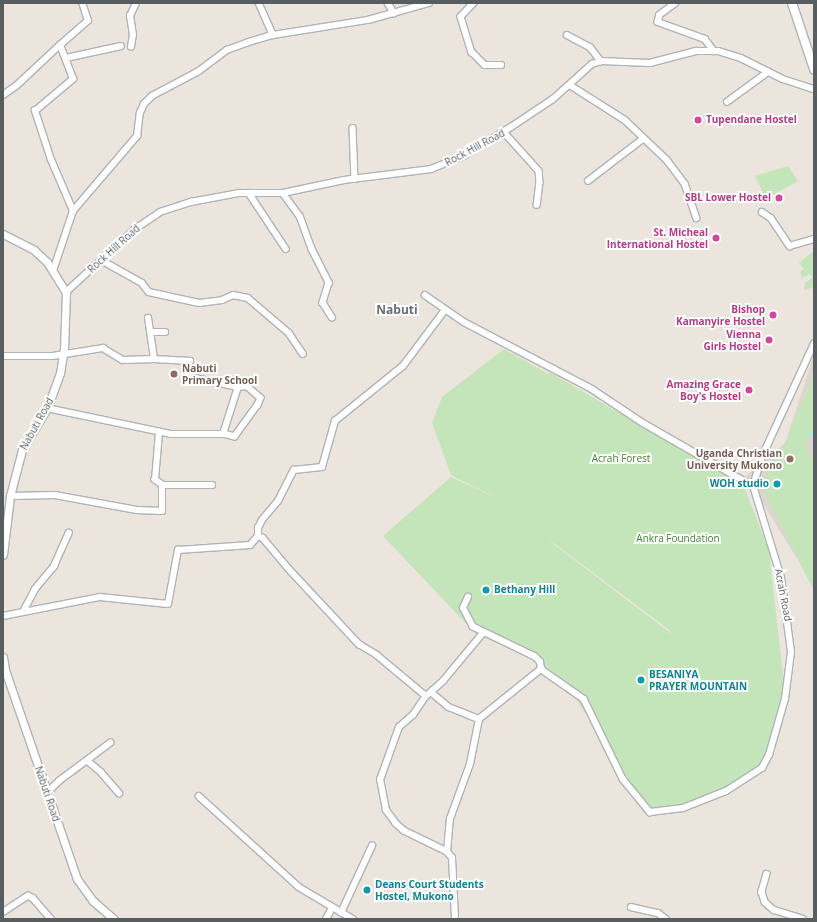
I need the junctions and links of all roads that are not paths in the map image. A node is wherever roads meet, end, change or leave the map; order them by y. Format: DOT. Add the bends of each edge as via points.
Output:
graph roads {
  1 [pos="82,3"];
  2 [pos="136,3"];
  3 [pos="259,3"];
  4 [pos="388,3"];
  5 [pos="427,3"];
  6 [pos="474,3"];
  7 [pos="676,3"];
  8 [pos="792,3"];
  9 [pos="394,13"];
  10 [pos="273,35"];
  11 [pos="567,35"];
  12 [pos="60,45"];
  13 [pos="122,46"];
  14 [pos="131,48"];
  15 [pos="714,51"];
  16 [pos="66,58"];
  17 [pos="601,60"];
  18 [pos="501,65"];
  19 [pos="814,69"];
  20 [pos="768,72"];
  21 [pos="570,85"];
  22 [pos="814,89"];
  23 [pos="3,95"];
  24 [pos="727,102"];
  25 [pos="353,128"];
  26 [pos="504,132"];
  27 [pos="643,139"];
  28 [pos="355,179"];
  29 [pos="588,181"];
  30 [pos="249,193"];
  31 [pos="283,193"];
  32 [pos="537,205"];
  33 [pos="73,211"];
  34 [pos="762,212"];
  35 [pos="697,218"];
  36 [pos="3,234"];
  37 [pos="814,239"];
  38 [pos="286,249"];
  39 [pos="101,260"];
  40 [pos="53,271"];
  41 [pos="66,292"];
  42 [pos="425,295"];
  43 [pos="445,310"];
  44 [pos="332,317"];
  45 [pos="148,318"];
  46 [pos="152,332"];
  47 [pos="165,332"];
  48 [pos="814,344"];
  49 [pos="63,354"];
  50 [pos="303,354"];
  51 [pos="3,356"];
  52 [pos="154,360"];
  53 [pos="238,386"];
  54 [pos="47,408"];
  55 [pos="159,432"];
  56 [pos="222,434"];
  57 [pos="162,485"];
  58 [pos="212,485"];
  59 [pos="754,486"];
  60 [pos="10,496"];
  61 [pos="6,506"];
  62 [pos="69,533"];
  63 [pos="258,536"];
  64 [pos="3,555"];
  65 [pos="468,598"];
  66 [pos="24,610"];
  67 [pos="3,616"];
  68 [pos="483,633"];
  69 [pos="3,657"];
  70 [pos="541,669"];
  71 [pos="431,692"];
  72 [pos="426,696"];
  73 [pos="479,719"];
  74 [pos="110,743"];
  75 [pos="88,761"];
  76 [pos="119,793"];
  77 [pos="47,794"];
  78 [pos="199,796"];
  79 [pos="372,846"];
  80 [pos="447,852"];
  81 [pos="767,874"];
  82 [pos="631,907"];
  83 [pos="332,908"];
  84 [pos="3,911"];
  85 [pos="341,913"];
  86 [pos="51,919"];
  87 [pos="114,919"];
  88 [pos="326,919"];
  89 [pos="353,919"];
  90 [pos="455,919"];
  91 [pos="666,919"];
  92 [pos="803,919"];
  1 -- 12 [label="street" via="88,21"];
  2 -- 14 [label="street" via="130,16 133,35"];
  3 -- 10 [label="street"];
  4 -- 9 [label="street"];
  5 -- 9 [label="street"];
  6 -- 18 [label="street" via="461,17 472,52 485,65"];
  7 -- 15 [label="street" via="660,15 658,22 704,39"];
  8 -- 19 [label="main road"];
  9 -- 10 [label="street" via="368,20"];
  10 -- 33 [label="street" via="227,50 199,71 152,96 140,113 136,136"];
  11 -- 17 [label="street" via="590,47"];
  12 -- 16 [label="street"];
  12 -- 23 [label="street"];
  13 -- 16 [label="street"];
  15 -- 17 [label="street" via="696,51 650,63"];
  15 -- 20 [label="street" via="741,58"];
  16 -- 33 [label="street" via="73,76 71,82 35,111 35,117"];
  17 -- 21 [label="street, Rock Hill Road" via="592,64"];
  20 -- 22 [label="street"];
  20 -- 24 [label="street"];
  21 -- 26 [label="street, Rock Hill Road"];
  21 -- 27 [label="street" via="625,120"];
  25 -- 28 [label="street"];
  26 -- 28 [label="street, Rock Hill Road" via="464,156 431,169"];
  26 -- 32 [label="street" via="538,171 540,182"];
  27 -- 29 [label="street"];
  27 -- 35 [label="street" via="677,172 691,196"];
  28 -- 31 [label="street, Rock Hill Road"];
  30 -- 31 [label="street, Rock Hill Road"];
  30 -- 38 [label="street"];
  30 -- 39 [label="street, Rock Hill Road" via="191,202 160,212 135,229"];
  31 -- 44 [label="street" via="300,216 312,249 329,283 323,304"];
  33 -- 40 [label="street"];
  34 -- 37 [label="street" via="771,218 790,246"];
  36 -- 40 [label="street" via="34,250"];
  39 -- 41 [label="street, Rock Hill Road"];
  39 -- 50 [label="street" via="154,293 199,303 222,300 233,295 248,298 285,329"];
  40 -- 41 [label="street"];
  41 -- 49 [label="street, Nabuti Road"];
  42 -- 43 [label="street"];
  43 -- 59 [label="street" via="592,389 643,423"];
  43 -- 63 [label="street" via="403,366 335,421 322,467 294,470 278,502 260,524"];
  45 -- 46 [label="street"];
  46 -- 47 [label="street"];
  46 -- 52 [label="street"];
  48 -- 59 [label="street" via="761,459"];
  49 -- 51 [label="street"];
  49 -- 52 [label="street" via="104,348 123,360"];
  49 -- 54 [label="street, Nabuti Road" via="54,393"];
  52 -- 53 [label="street" via="190,361 186,376"];
  53 -- 56 [label="street"];
  53 -- 56 [label="street" via="246,386 261,398 235,437"];
  54 -- 55 [label="street"];
  54 -- 60 [label="street, Nabuti Road" via="22,450"];
  55 -- 56 [label="street"];
  55 -- 57 [label="street" via="155,480"];
  57 -- 58 [label="street"];
  57 -- 60 [label="street" via="162,511 130,509 55,495"];
  59 -- 70 [label="street, Acrah Road" via="781,578 791,652 785,699 769,755 762,768 726,791 683,808 650,812 623,779 584,699"];
  60 -- 61 [label="street, Nabuti Road"];
  61 -- 64 [label="street, Nabuti Road"];
  62 -- 66 [label="street" via="54,566 35,589"];
  63 -- 66 [label="street" via="250,545 243,547 178,550 168,604 104,596"];
  63 -- 72 [label="street" via="264,538 289,570 359,644 377,655"];
  65 -- 68 [label="street" via="463,608 465,615 473,627"];
  66 -- 67 [label="street"];
  68 -- 70 [label="street" via="535,658 540,662"];
  68 -- 71 [label="street"];
  69 -- 77 [label="street, Nabuti Road" via="5,670"];
  70 -- 73 [label="street"];
  71 -- 72 [label="street"];
  71 -- 73 [label="street" via="449,707"];
  72 -- 80 [label="street" via="413,715 399,727 384,765 380,786 386,810 400,827"];
  73 -- 80 [label="street" via="470,764 450,819"];
  74 -- 75 [label="street"];
  75 -- 76 [label="street"];
  75 -- 77 [label="street" via="59,781"];
  77 -- 87 [label="street, Nabuti Road" via="77,879 93,901"];
  78 -- 83 [label="street" via="299,887"];
  79 -- 85 [label="street"];
  80 -- 90 [label="street" via="453,865"];
  81 -- 92 [label="street" via="762,892 765,902 774,910"];
  82 -- 91 [label="street" via="654,912"];
  83 -- 85 [label="street"];
  83 -- 88 [label="street"];
  84 -- 86 [label="street" via="28,896 33,898"];
  85 -- 89 [label="street"];
}
